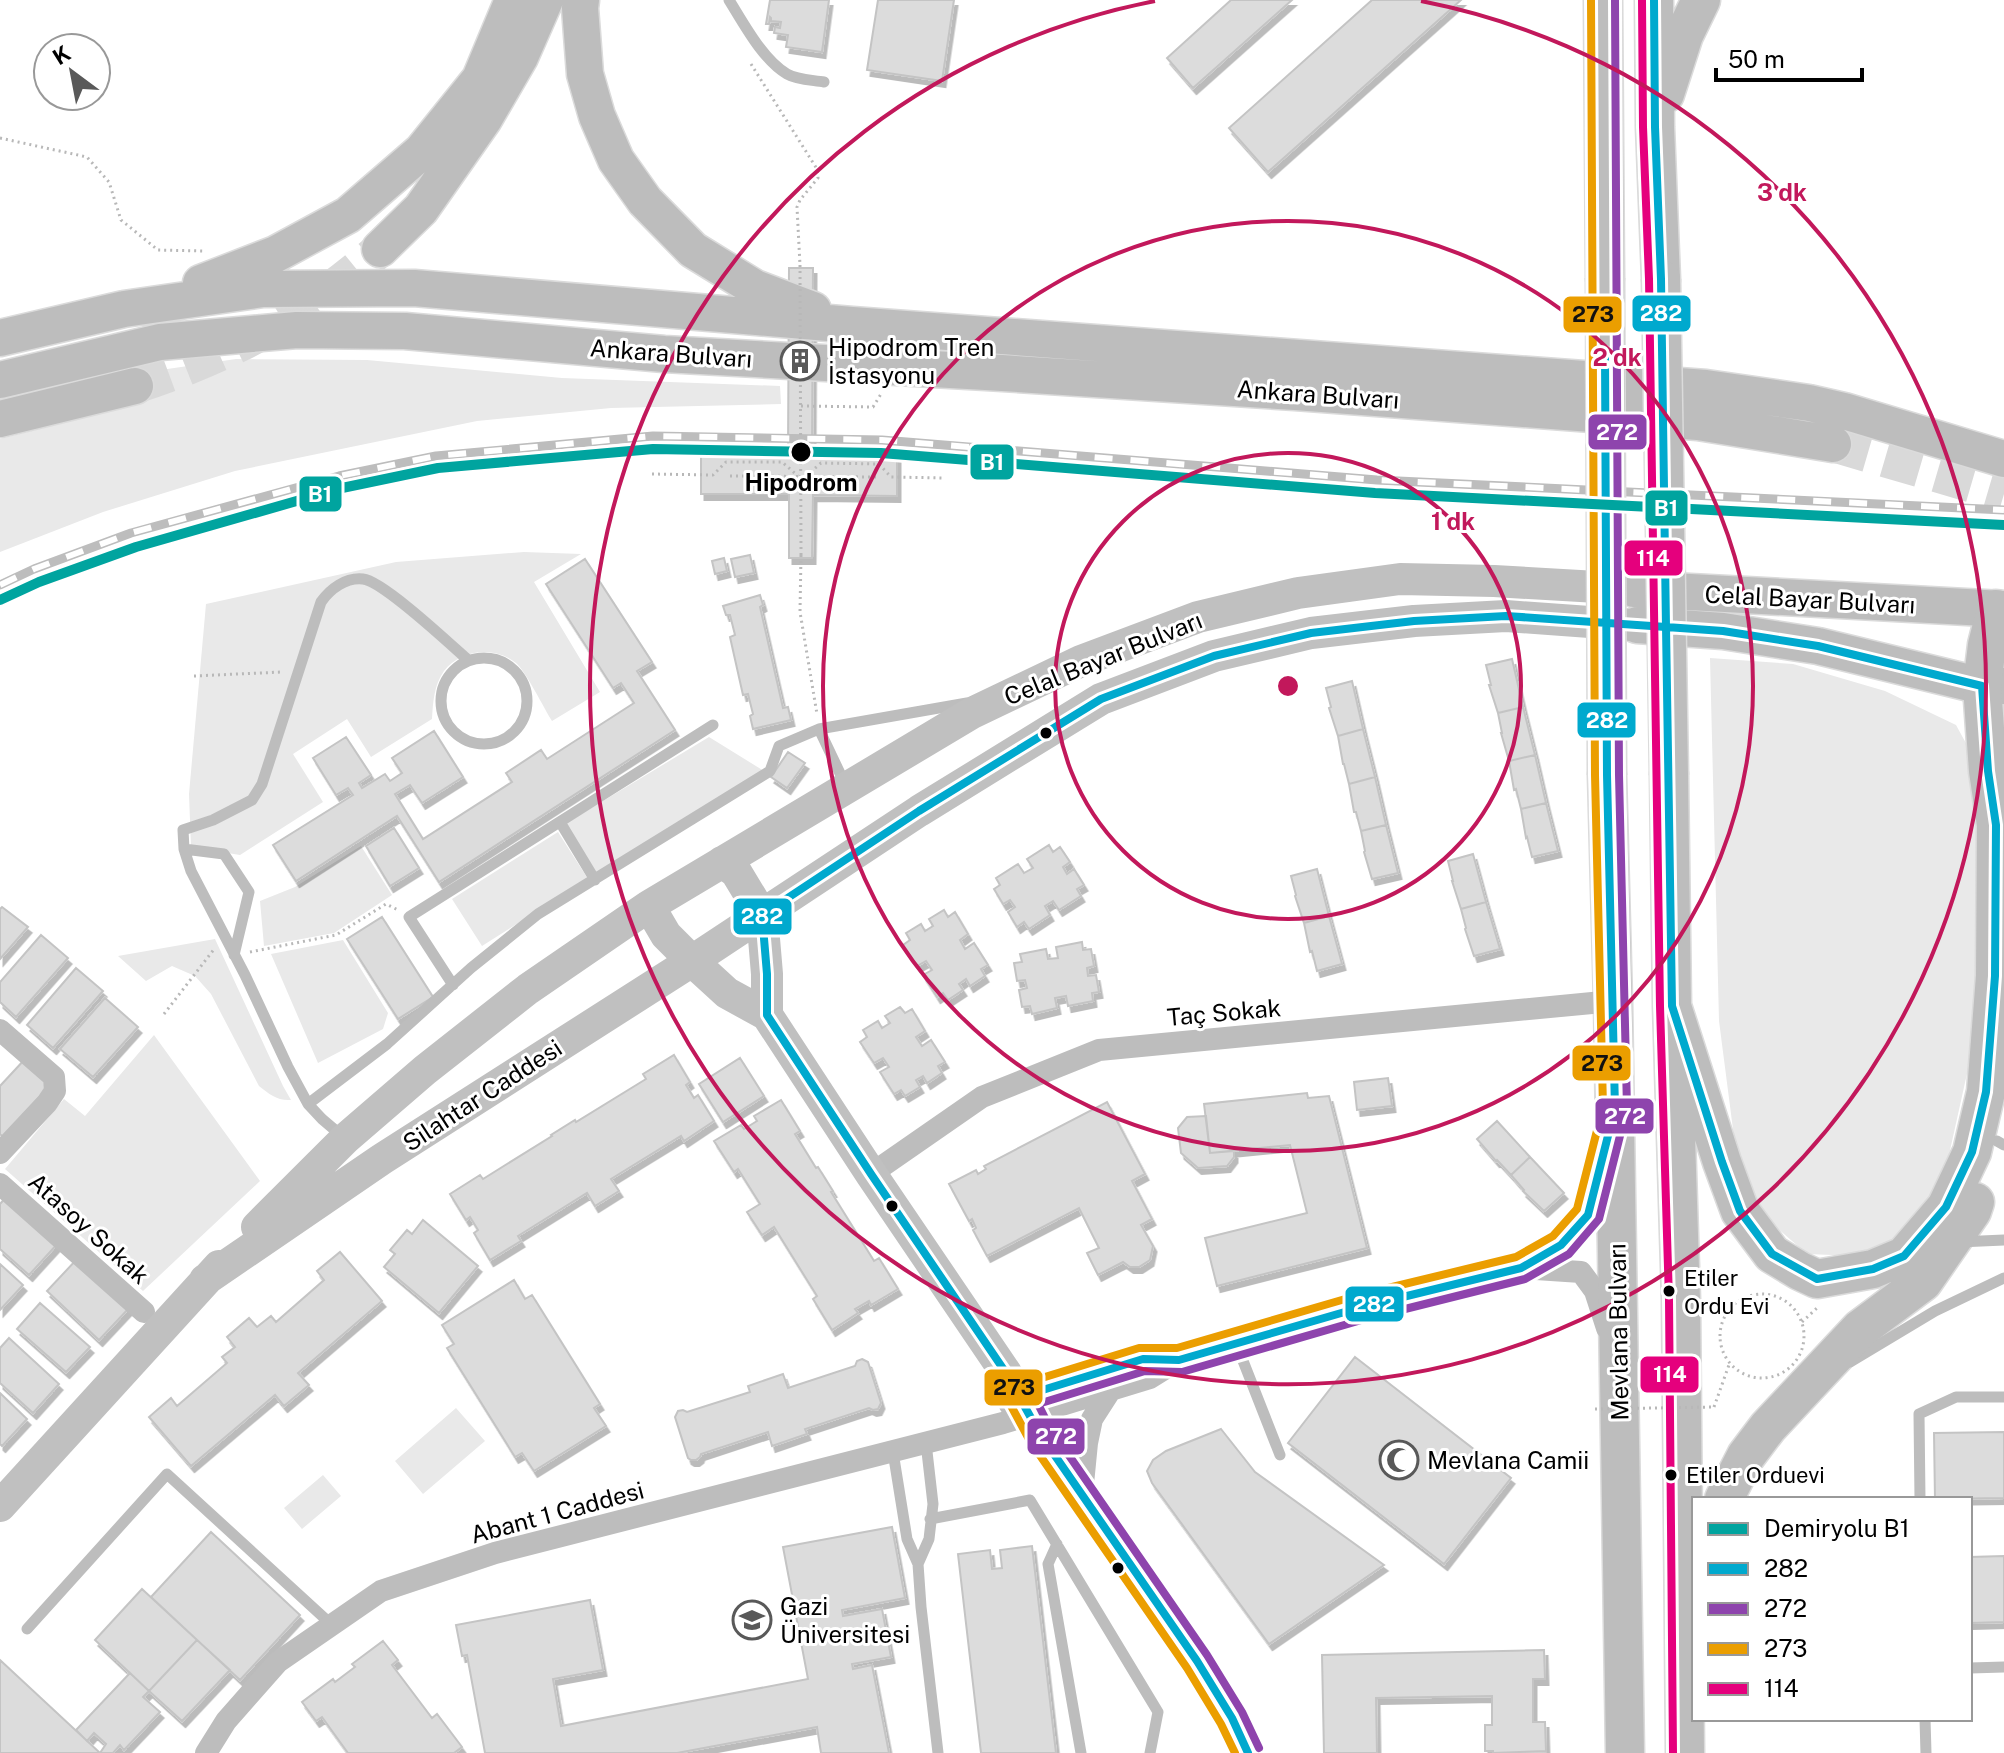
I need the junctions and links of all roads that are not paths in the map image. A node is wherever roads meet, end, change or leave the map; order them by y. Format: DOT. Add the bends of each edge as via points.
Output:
graph roads {
  1 [pos="513,0"];
  2 [pos="545,0"];
  3 [pos="581,0"];
  4 [pos="729,0"];
  5 [pos="1603,0"];
  6 [pos="1654,0"];
  7 [pos="1701,0"];
  8 [pos="824,82"];
  9 [pos="1655,127"];
  10 [pos="380,249"];
  11 [pos="124,309"];
  12 [pos="852,325"];
  13 [pos="0,338"];
  14 [pos="0,380"];
  15 [pos="135,386"];
  16 [pos="1633,400"];
  17 [pos="0,419"];
  18 [pos="1833,444"];
  19 [pos="2004,459"];
  20 [pos="1634,589"];
  21 [pos="2000,609"];
  22 [pos="1637,625"];
  23 [pos="468,660"];
  24 [pos="1993,686"];
  25 [pos="1006,697"];
  26 [pos="713,725"];
  27 [pos="819,729"];
  28 [pos="847,788"];
  29 [pos="560,822"];
  30 [pos="184,849"];
  31 [pos="722,862"];
  32 [pos="595,880"];
  33 [pos="649,906"];
  34 [pos="762,915"];
  35 [pos="234,955"];
  36 [pos="692,961"];
  37 [pos="453,985"];
  38 [pos="1613,1001"];
  39 [pos="1672,1006"];
  40 [pos="767,1015"];
  41 [pos="0,1030"];
  42 [pos="308,1104"];
  43 [pos="1615,1108"];
  44 [pos="2002,1134"];
  45 [pos="345,1139"];
  46 [pos="0,1153"];
  47 [pos="871,1174"];
  48 [pos="0,1184"];
  49 [pos="2004,1240"];
  50 [pos="1951,1242"];
  51 [pos="1521,1268"];
  52 [pos="2004,1278"];
  53 [pos="205,1280"];
  54 [pos="144,1312"];
  55 [pos="1236,1343"];
  56 [pos="1179,1360"];
  57 [pos="1619,1373"];
  58 [pos="1110,1391"];
  59 [pos="1801,1391"];
  60 [pos="2004,1397"];
  61 [pos="1025,1406"];
  62 [pos="926,1443"];
  63 [pos="893,1452"];
  64 [pos="1280,1455"];
  65 [pos="1082,1494"];
  66 [pos="1725,1497"];
  67 [pos="1920,1497"];
  68 [pos="0,1506"];
  69 [pos="930,1519"];
  70 [pos="1057,1544"];
  71 [pos="918,1564"];
  72 [pos="1689,1584"];
  73 [pos="332,1625"];
  74 [pos="27,1629"];
  75 [pos="2004,1667"];
  76 [pos="1972,1668"];
  77 [pos="1689,1684"];
  78 [pos="1925,1721"];
  79 [pos="206,1753"];
  80 [pos="938,1753"];
  81 [pos="1081,1753"];
  82 [pos="1150,1753"];
  83 [pos="1248,1753"];
  84 [pos="1625,1753"];
  85 [pos="1685,1753"];
  86 [pos="1926,1753"];
  1 -- 11 [label="main road" via="480,79 422,151 348,215 276,254"];
  2 -- 10 [label="main road" via="484,119 421,209"];
  3 -- 12 [label="main road" via="585,74 597,116 616,160 645,201 693,250 755,288"];
  4 -- 8 [label="lane" via="772,62 789,76"];
  5 -- 38 [label="highway, Mevlana Bulvarı, bridge"];
  6 -- 9 [label="highway"];
  7 -- 9 [label="highway" via="1684,35"];
  9 -- 39 [label="highway, bridge"];
  11 -- 12 [label="main road, Ankara Bulvarı" via="263,289 414,288"];
  11 -- 13 [label="main road, Ankara Bulvarı"];
  12 -- 16 [label="main road, Ankara Bulvarı"];
  14 -- 16 [label="main road, Ankara Bulvarı" via="160,342 297,330 405,331 664,354 1079,378"];
  15 -- 17 [label="main road"];
  16 -- 18 [label="main road" via="1698,422"];
  16 -- 19 [label="main road" via="1706,388 1809,403"];
  20 -- 21 [label="main road, Celal Bayar Bulvarı"];
  20 -- 25 [label="main road, Celal Bayar Bulvarı" via="1400,579 1298,593 1198,617 1081,661"];
  21 -- 24 [label="highway" via="1987,645"];
  22 -- 24 [label="main road, Celal Bayar Bulvarı" via="1818,646"];
  22 -- 34 [label="main road, Celal Bayar Bulvarı" via="1506,616 1414,621 1311,633 1214,656 1101,699"];
  23 -- 23 [label="lane" via="446,678 440,707 444,721 465,741 479,745 507,738 525,716 526,688 497,659"];
  23 -- 30 [label="lane" via="375,583 364,579 327,593 262,784 252,800 183,830"];
  24 -- 39 [label="highway" via="1988,771 1996,825 1995,976 1986,1092 1972,1152 1946,1207 1904,1256 1873,1269 1817,1279 1772,1254 1740,1211"];
  25 -- 27 [label="lane"];
  25 -- 28 [label="main road, Celal Bayar Bulvarı"];
  26 -- 29 [label="lane"];
  27 -- 28 [label="lane"];
  27 -- 32 [label="lane" via="779,746 770,771"];
  28 -- 31 [label="main road, Celal Bayar Bulvarı"];
  29 -- 32 [label="lane"];
  29 -- 37 [label="lane" via="409,917"];
  30 -- 35 [label="lane"];
  30 -- 35 [label="lane" via="224,854 249,892"];
  31 -- 33 [label="main road, Silahtar Caddesi"];
  31 -- 34 [label="main road" via="736,872"];
  32 -- 37 [label="lane" via="538,914"];
  33 -- 36 [label="main road" via="666,935"];
  33 -- 45 [label="main road, Silahtar Caddesi" via="528,989"];
  34 -- 36 [label="main road, Silahtar Caddesi"];
  34 -- 40 [label="main road"];
  35 -- 42 [label="lane"];
  36 -- 40 [label="main road" via="727,993"];
  36 -- 53 [label="main road, Silahtar Caddesi" via="382,1159"];
  37 -- 42 [label="lane"];
  38 -- 43 [label="highway, Mevlana Bulvarı"];
  38 -- 47 [label="street, Taç Sokak" via="1099,1050 982,1097"];
  39 -- 72 [label="highway"];
  40 -- 47 [label="main road"];
  41 -- 46 [label="street" via="54,1077 55,1091"];
  42 -- 45 [label="lane"];
  43 -- 51 [label="street, Abant 1 Caddesi" via="1588,1215 1561,1245"];
  43 -- 57 [label="highway, Mevlana Bulvarı"];
  44 -- 50 [label="highway" via="1972,1211"];
  45 -- 53 [label="main road, Silahtar Caddesi"];
  47 -- 61 [label="main road"];
  48 -- 54 [label="street, Atasoy Sokak"];
  49 -- 50 [label="lane"];
  50 -- 59 [label="highway" via="1923,1282 1860,1329"];
  51 -- 55 [label="street, Abant 1 Caddesi"];
  51 -- 57 [label="street, Abant 1 Caddesi" via="1581,1272 1595,1291"];
  52 -- 59 [label="lane" via="1935,1311"];
  53 -- 68 [label="main road, Silahtar Caddesi"];
  55 -- 56 [label="street, Abant 1 Caddesi"];
  55 -- 64 [label="lane"];
  56 -- 58 [label="street, Abant 1 Caddesi" via="1150,1378"];
  56 -- 61 [label="street, Abant 1 Caddesi" via="1143,1359"];
  57 -- 84 [label="highway, Mevlana Bulvarı"];
  58 -- 61 [label="street, Abant 1 Caddesi"];
  58 -- 65 [label="street" via="1092,1419"];
  59 -- 66 [label="highway" via="1746,1456"];
  60 -- 67 [label="lane" via="1956,1397 1919,1414"];
  61 -- 62 [label="street, Abant 1 Caddesi" via="982,1429"];
  61 -- 65 [label="main road"];
  62 -- 63 [label="street, Abant 1 Caddesi"];
  62 -- 69 [label="lane"];
  63 -- 71 [label="lane" via="907,1539"];
  63 -- 73 [label="street, Abant 1 Caddesi" via="495,1553 381,1591"];
  65 -- 83 [label="main road" via="1197,1661"];
  69 -- 70 [label="lane" via="1030,1500"];
  69 -- 71 [label="lane" via="929,1539"];
  70 -- 81 [label="lane" via="1048,1564"];
  70 -- 82 [label="lane" via="1158,1712"];
  71 -- 80 [label="lane"];
  72 -- 77 [label="highway"];
  73 -- 74 [label="lane" via="167,1474"];
  73 -- 79 [label="street, Abant 1 Caddesi" via="278,1662 226,1721"];
  75 -- 76 [label="lane"];
  77 -- 85 [label="highway"];
  78 -- 86 [label="lane"];
}
